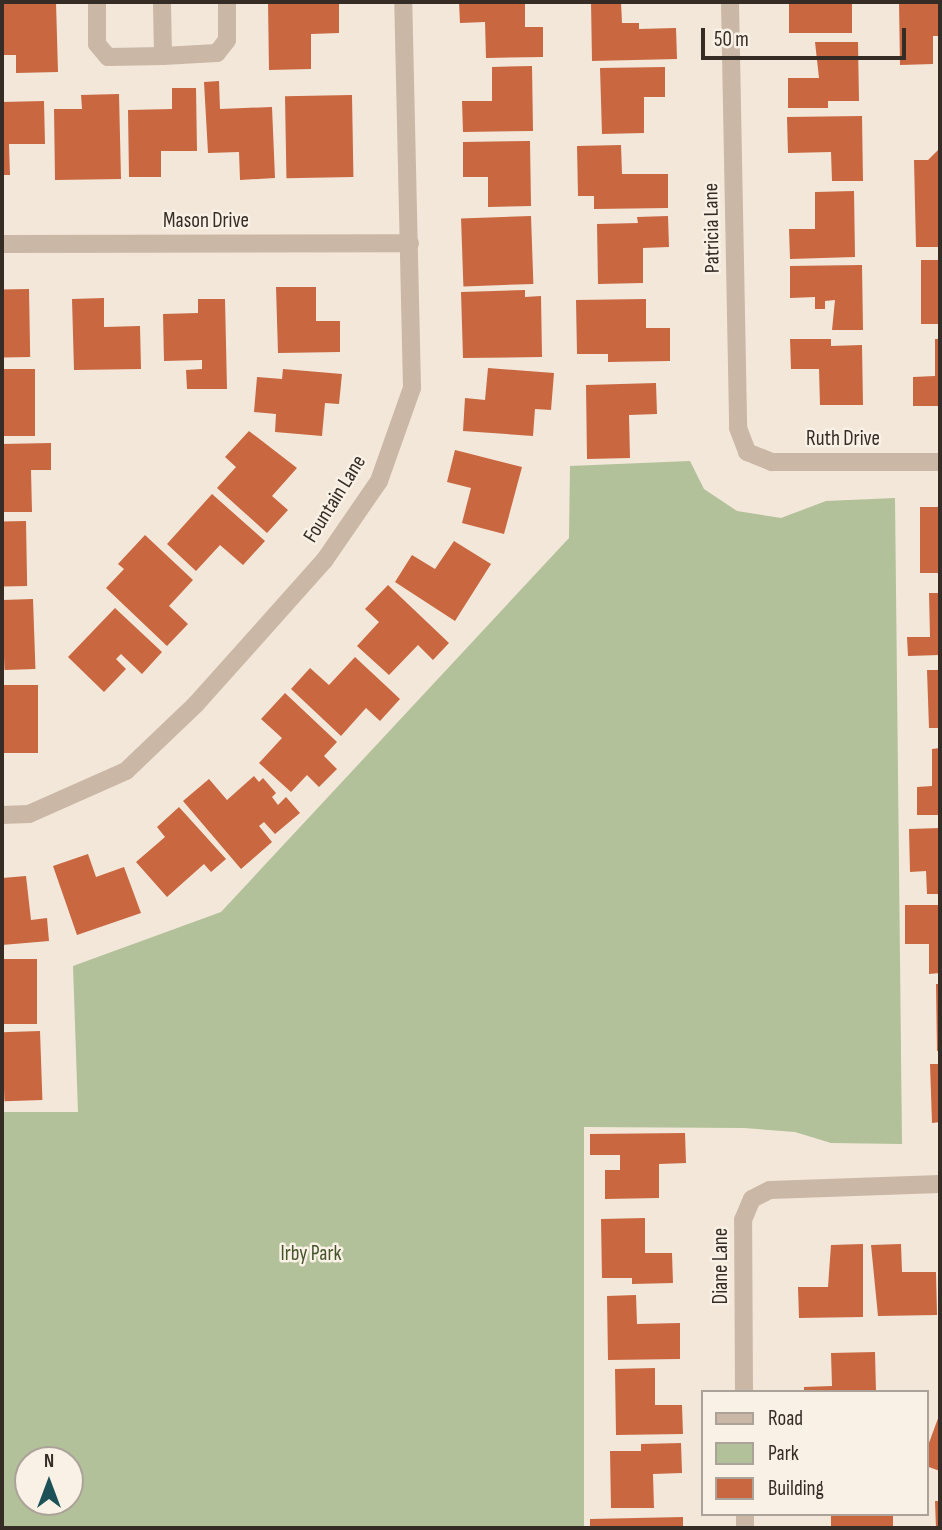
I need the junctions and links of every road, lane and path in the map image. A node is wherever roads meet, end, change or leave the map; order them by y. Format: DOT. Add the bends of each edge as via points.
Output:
graph roads {
  1 [pos="97,2"];
  2 [pos="162,2"];
  3 [pos="227,2"];
  4 [pos="403,2"];
  5 [pos="730,2"];
  6 [pos="163,56"];
  7 [pos="410,243"];
  8 [pos="2,244"];
  9 [pos="747,452"];
  10 [pos="940,462"];
  11 [pos="2,815"];
  12 [pos="936,1184"];
  13 [pos="744,1390"];
  1 -- 6 [label="street" via="97,44 108,57"];
  2 -- 6 [label="street"];
  3 -- 6 [label="street" via="227,40 217,53"];
  4 -- 7 [label="street, Fountain Lane"];
  5 -- 9 [label="street, Patricia Lane" via="738,428"];
  7 -- 8 [label="street, Mason Drive"];
  7 -- 11 [label="street, Fountain Lane" via="412,388 379,481 324,561 196,704 126,771 29,814"];
  9 -- 10 [label="street, Ruth Drive" via="772,462"];
  12 -- 13 [label="street, Diane Lane" via="770,1190 752,1199 743,1220"];
}
